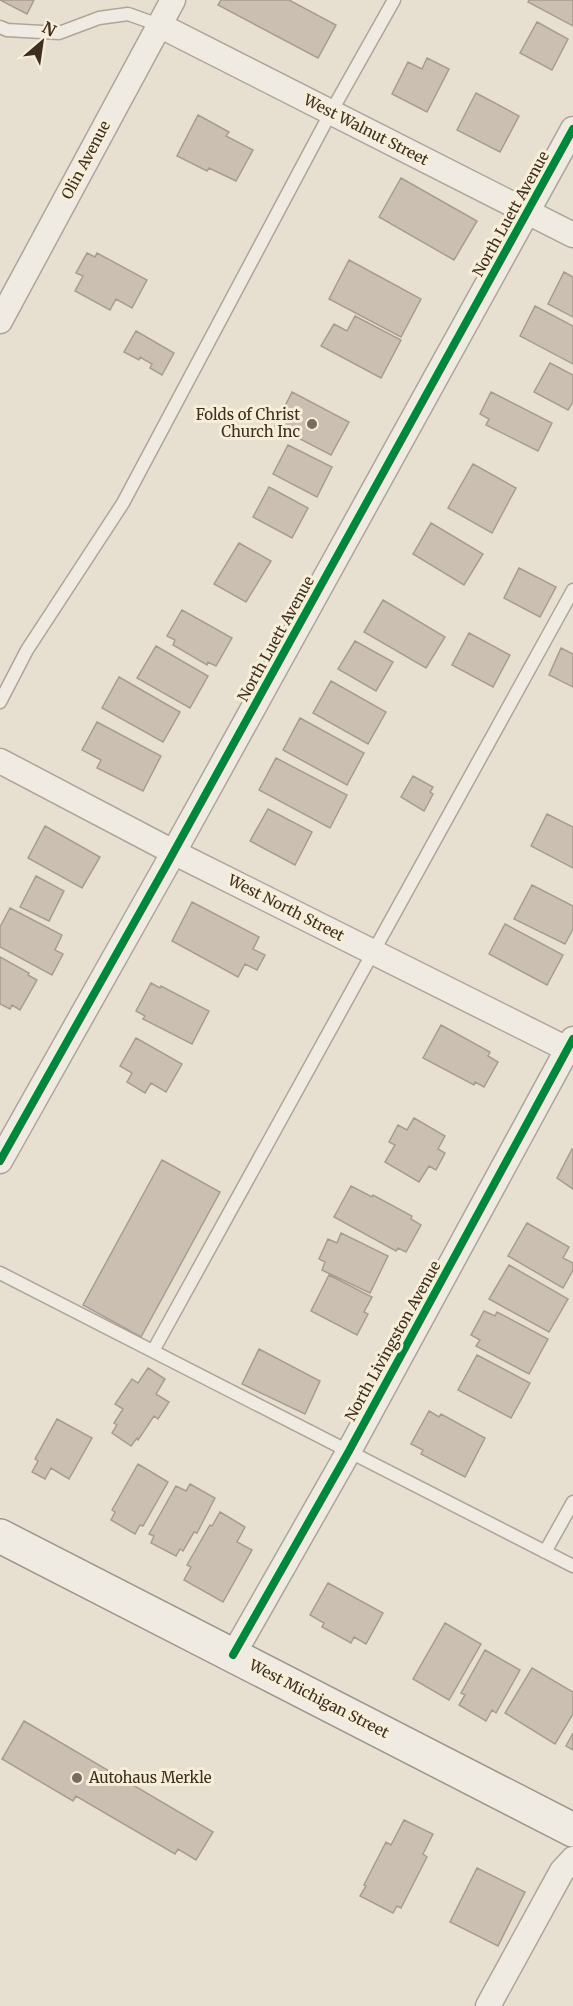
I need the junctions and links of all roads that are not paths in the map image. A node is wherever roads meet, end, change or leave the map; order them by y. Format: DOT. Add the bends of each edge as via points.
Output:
graph roads {
  1 [pos="173,0"];
  2 [pos="394,0"];
  3 [pos="159,25"];
  4 [pos="0,27"];
  5 [pos="331,112"];
  6 [pos="573,129"];
  7 [pos="527,212"];
  8 [pos="573,236"];
  9 [pos="0,321"];
  10 [pos="573,590"];
  11 [pos="0,702"];
  12 [pos="0,761"];
  13 [pos="173,852"];
  14 [pos="374,952"];
  15 [pos="571,1047"];
  16 [pos="0,1161"];
  17 [pos="0,1273"];
  18 [pos="153,1351"];
  19 [pos="349,1451"];
  20 [pos="573,1502"];
  21 [pos="0,1536"];
  22 [pos="545,1552"];
  23 [pos="573,1566"];
  24 [pos="233,1654"];
  25 [pos="573,1830"];
  26 [pos="573,1859"];
  27 [pos="488,2006"];
  1 -- 3 [label="street, Olin Avenue"];
  2 -- 5 [label="lane"];
  3 -- 4 [label="lane" via="128,14 99,18 59,33"];
  3 -- 5 [label="street, West Walnut Street"];
  3 -- 9 [label="street, Olin Avenue"];
  5 -- 7 [label="street, West Walnut Street"];
  5 -- 11 [label="lane" via="123,503 27,650"];
  6 -- 7 [label="street, North Luett Avenue"];
  7 -- 8 [label="street, West Walnut Street"];
  7 -- 13 [label="street, North Luett Avenue"];
  10 -- 14 [label="lane"];
  12 -- 13 [label="street, West North Street"];
  13 -- 14 [label="street, West North Street"];
  13 -- 16 [label="street, North Luett Avenue"];
  14 -- 15 [label="street, West North Street"];
  14 -- 18 [label="lane"];
  15 -- 19 [label="street, North Livingston Avenue"];
  17 -- 18 [label="lane"];
  18 -- 19 [label="lane"];
  19 -- 22 [label="lane"];
  19 -- 24 [label="street, North Livingston Avenue"];
  20 -- 22 [label="lane"];
  21 -- 24 [label="main road, West Michigan Street"];
  22 -- 23 [label="lane"];
  24 -- 25 [label="main road, West Michigan Street"];
  26 -- 27 [label="street" via="562,1871"];
}
